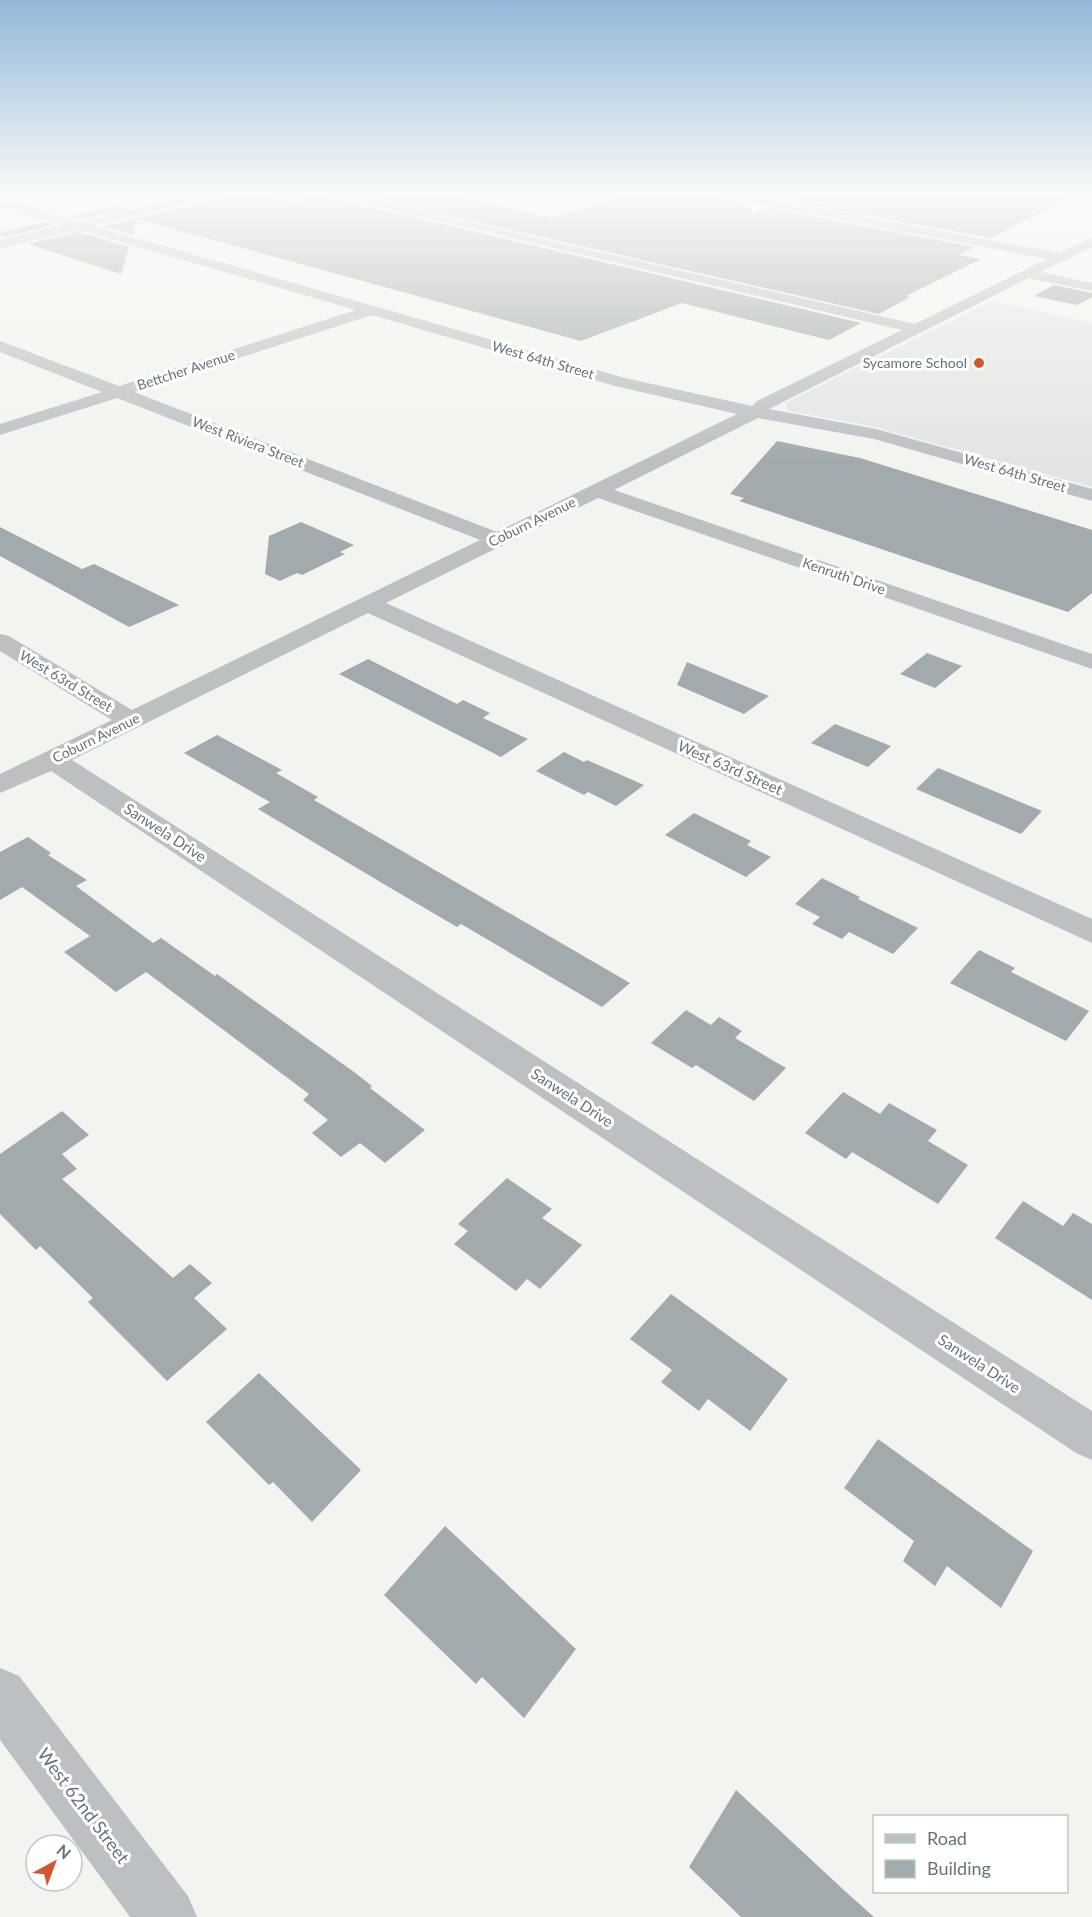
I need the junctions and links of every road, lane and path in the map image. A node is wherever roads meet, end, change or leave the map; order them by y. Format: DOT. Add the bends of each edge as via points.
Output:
graph roads {
  1 [pos="279,283"];
  2 [pos="722,283"];
  3 [pos="1009,283"];
  4 [pos="1075,283"];
  5 [pos="1092,287"];
  6 [pos="372,310"];
  7 [pos="917,328"];
  8 [pos="0,346"];
  9 [pos="119,392"];
  10 [pos="756,412"];
  11 [pos="0,430"];
  12 [pos="597,490"];
  13 [pos="1092,495"];
  14 [pos="496,539"];
  15 [pos="368,604"];
  16 [pos="0,641"];
  17 [pos="1092,662"];
  18 [pos="132,721"];
  19 [pos="52,759"];
  20 [pos="0,785"];
  21 [pos="1092,932"];
  22 [pos="1092,1437"];
  23 [pos="0,1695"];
  24 [pos="167,1917"];
  1 -- 6 [label="street, West 64th Street"];
  2 -- 7 [label="street"];
  3 -- 7 [label="street, Coburn Avenue"];
  4 -- 5 [label="street"];
  6 -- 9 [label="street, Bettcher Avenue"];
  6 -- 10 [label="street, West 64th Street" via="621,382"];
  7 -- 10 [label="street, Coburn Avenue"];
  8 -- 9 [label="street, West Riviera Street"];
  9 -- 11 [label="street, Bettcher Avenue"];
  9 -- 14 [label="street, West Riviera Street"];
  10 -- 12 [label="street, Coburn Avenue"];
  10 -- 13 [label="street, West 64th Street" via="876,434"];
  12 -- 14 [label="street, Coburn Avenue"];
  12 -- 17 [label="street, Kenruth Drive"];
  14 -- 15 [label="street, Coburn Avenue"];
  15 -- 18 [label="street, Coburn Avenue"];
  15 -- 21 [label="street, West 63rd Street"];
  16 -- 18 [label="street, West 63rd Street"];
  18 -- 19 [label="street, Coburn Avenue"];
  19 -- 20 [label="street, Coburn Avenue"];
  19 -- 22 [label="street, Sanwela Drive"];
  23 -- 24 [label="street, West 62nd Street"];
}
